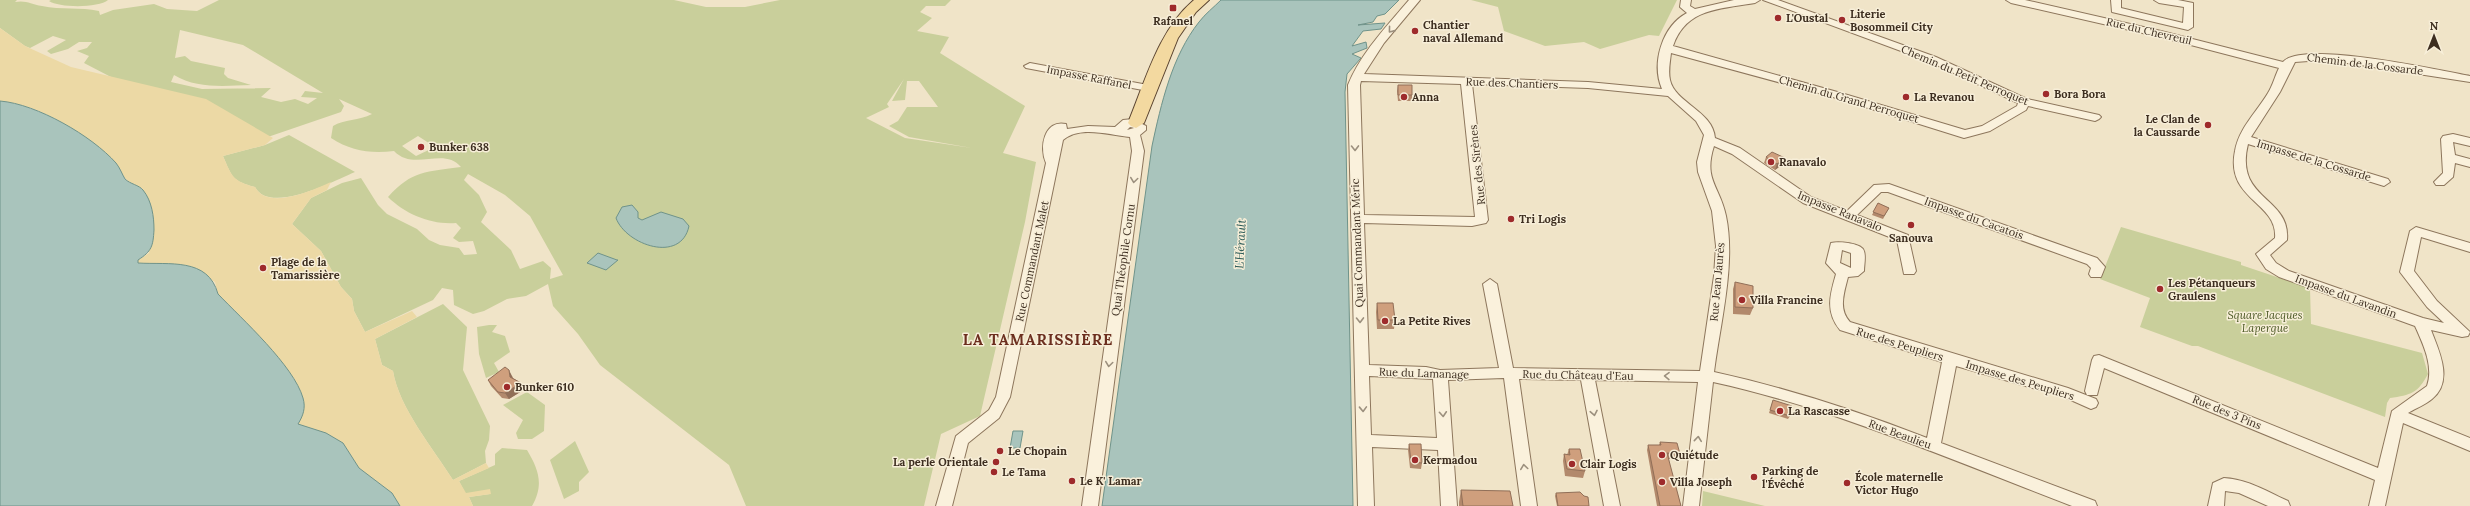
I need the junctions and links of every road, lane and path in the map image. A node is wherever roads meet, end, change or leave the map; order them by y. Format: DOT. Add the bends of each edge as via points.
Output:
graph roads {
  1 [pos="1202,0"];
  2 [pos="1210,0"];
  3 [pos="1415,0"];
  4 [pos="1686,0"];
  5 [pos="1755,0"];
  6 [pos="1768,0"];
  7 [pos="2011,0"];
  8 [pos="2116,0"];
  9 [pos="2159,0"];
  10 [pos="1694,12"];
  11 [pos="1176,33"];
  12 [pos="1667,48"];
  13 [pos="1030,66"];
  14 [pos="2286,66"];
  15 [pos="1356,77"];
  16 [pos="2470,79"];
  17 [pos="1466,81"];
  18 [pos="1148,88"];
  19 [pos="1668,93"];
  20 [pos="2024,102"];
  21 [pos="2095,117"];
  22 [pos="1128,128"];
  23 [pos="2244,139"];
  24 [pos="1710,140"];
  25 [pos="2470,142"];
  26 [pos="2449,157"];
  27 [pos="2470,163"];
  28 [pos="2384,182"];
  29 [pos="2440,182"];
  30 [pos="1849,216"];
  31 [pos="1357,219"];
  32 [pos="2470,248"];
  33 [pos="1909,271"];
  34 [pos="1843,272"];
  35 [pos="2096,274"];
  36 [pos="1490,284"];
  37 [pos="2421,323"];
  38 [pos="2466,333"];
  39 [pos="1950,359"];
  40 [pos="1361,370"];
  41 [pos="1509,373"];
  42 [pos="1440,375"];
  43 [pos="1587,375"];
  44 [pos="1706,377"];
  45 [pos="2091,396"];
  46 [pos="2397,415"];
  47 [pos="1364,441"];
  48 [pos="1445,444"];
  49 [pos="2470,445"];
  50 [pos="1933,446"];
  51 [pos="2383,477"];
  52 [pos="944,506"];
  53 [pos="1090,506"];
  54 [pos="1366,506"];
  55 [pos="1449,506"];
  56 [pos="1529,506"];
  57 [pos="1612,506"];
  58 [pos="1691,506"];
  59 [pos="2089,506"];
  60 [pos="2216,506"];
  61 [pos="2282,506"];
  62 [pos="2377,506"];
  1 -- 11 [label="main road" via="1185,16"];
  2 -- 11 [label="main road"];
  3 -- 15 [label="street, Quai Commandant Méric, one-way" via="1371,52"];
  4 -- 10 [label="street" via="1686,7"];
  5 -- 10 [label="street"];
  6 -- 20 [label="street, Chemin du Petit Perroquet" via="1932,59"];
  7 -- 14 [label="street, Rue du Chevreuil"];
  8 -- 9 [label="street" via="2116,10 2188,27 2189,5"];
  10 -- 12 [label="street" via="1678,23"];
  11 -- 18 [label="main road"];
  12 -- 19 [label="street" via="1663,78"];
  12 -- 20 [label="street, Chemin du Grand Perroquet" via="1837,95 1964,134 1981,130 2022,108"];
  13 -- 18 [label="street, Impasse Raffanel"];
  14 -- 16 [label="street, Chemin de la Cossarde" via="2296,57 2314,56"];
  14 -- 23 [label="street" via="2275,91 2250,125"];
  15 -- 17 [label="street, Rue des Chantiers"];
  15 -- 31 [label="street, Quai Commandant Méric, one-way" via="1354,102"];
  17 -- 19 [label="street, Rue des Chantiers" via="1588,85"];
  17 -- 31 [label="street, Rue des Sirènes" via="1482,220 1472,222"];
  18 -- 22 [label="main road"];
  19 -- 24 [label="street" via="1695,111"];
  20 -- 21 [label="street, Chemin du Petit Perroquet"];
  22 -- 52 [label="street, Rue Commandant Malet" via="1081,130 1065,133 1057,139 1003,397 994,414 961,440"];
  22 -- 53 [label="street, Quai Théophile Cornu, one-way" via="1136,137 1138,151"];
  23 -- 28 [label="street, Impasse de la Cossarde"];
  23 -- 37 [label="street, Impasse du Lavandin" via="2240,171 2244,185 2270,209 2281,228 2281,240 2263,254 2271,266 2284,274"];
  24 -- 30 [label="street, Impasse Ranavalo" via="1736,151 1807,200"];
  24 -- 44 [label="street, Rue Jean Jaurès" via="1703,159 1703,168 1718,207 1722,241 1718,294"];
  25 -- 26 [label="street" via="2447,139"];
  26 -- 27 [label="street"];
  26 -- 29 [label="street" via="2449,174"];
  30 -- 33 [label="street, Impasse Ranavalo" via="1903,238"];
  30 -- 35 [label="street, Impasse du Cacatois" via="1878,188 1889,188 2092,261 2098,267"];
  31 -- 40 [label="street, Quai Commandant Méric, one-way"];
  32 -- 38 [label="street" via="2416,232 2407,272 2432,304"];
  34 -- 39 [label="street, Rue des Peupliers" via="1835,313 1845,326"];
  36 -- 41 [label="street"];
  37 -- 38 [label="street, Impasse du Lavandin"];
  37 -- 46 [label="street" via="2436,369 2435,384 2432,391 2409,404"];
  39 -- 45 [label="street, Impasse des Peupliers" via="2068,393"];
  39 -- 50 [label="street, Rue des Peupliers"];
  40 -- 42 [label="street, Rue du Lamanage" via="1426,372"];
  40 -- 47 [label="street, Quai Commandant Méric, one-way"];
  41 -- 42 [label="street, Rue du Lamanage"];
  41 -- 43 [label="street, Rue du Château d'Eau"];
  56 -- 41 [label="street, Rue du Château d'Eau, one-way"];
  42 -- 48 [label="street, one-way"];
  44 -- 43 [label="street, Rue du Château d'Eau, one-way"];
  43 -- 57 [label="street, one-way"];
  44 -- 50 [label="street, Rue Beaulieu" via="1766,389"];
  58 -- 44 [label="street, Rue Jean Jaurès, one-way"];
  45 -- 51 [label="street, Rue des 3 Pins" via="2099,360"];
  46 -- 49 [label="street"];
  46 -- 51 [label="street"];
  47 -- 48 [label="street"];
  47 -- 54 [label="street, Quai Commandant Méric"];
  48 -- 55 [label="street"];
  50 -- 59 [label="street, Rue Beaulieu"];
  51 -- 62 [label="street"];
  60 -- 61 [label="street" via="2218,487 2222,484 2231,484 2253,492"];
}
